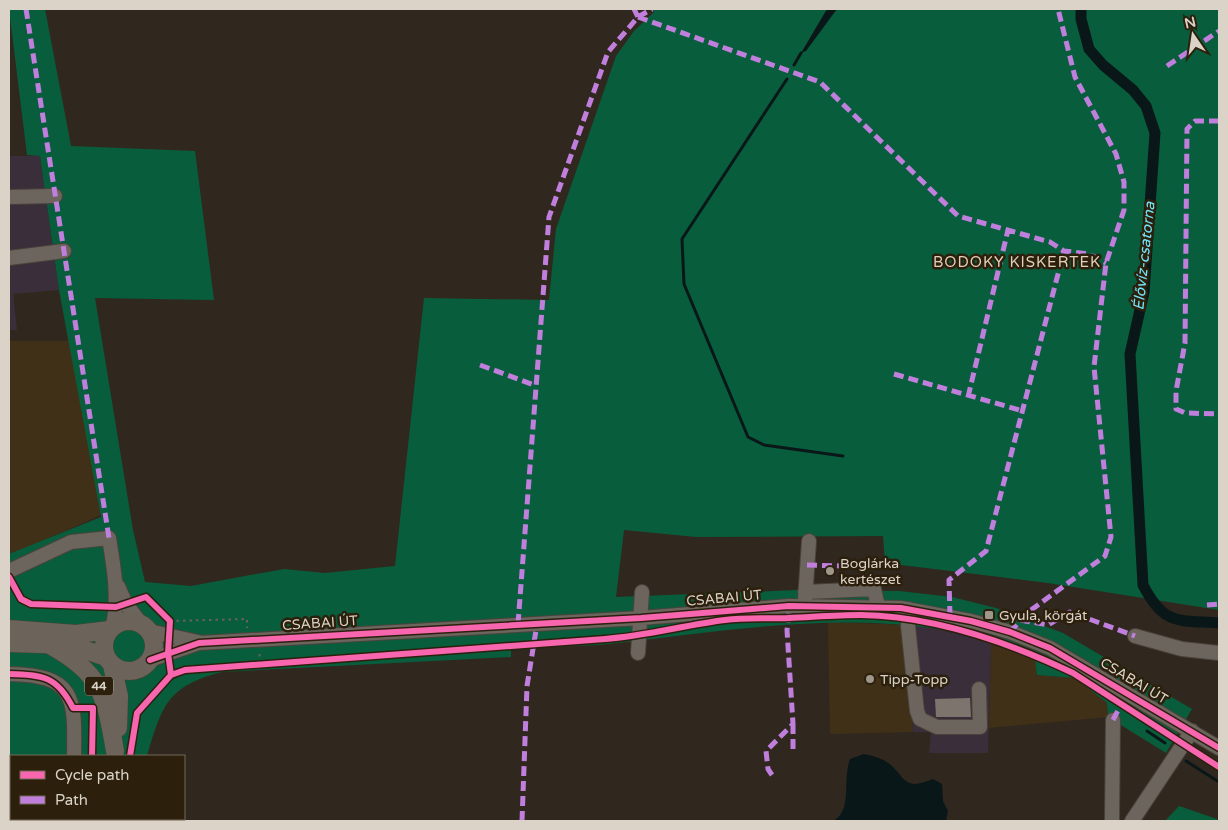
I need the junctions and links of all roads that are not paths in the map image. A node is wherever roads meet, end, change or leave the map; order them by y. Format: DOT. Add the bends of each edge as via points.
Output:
graph roads {
  1 [pos="56,196"];
  2 [pos="9,197"];
  3 [pos="64,251"];
  4 [pos="9,258"];
  5 [pos="809,541"];
  6 [pos="9,572"];
  7 [pos="116,580"];
  8 [pos="642,592"];
  9 [pos="805,598"];
  10 [pos="909,609"];
  11 [pos="641,618"];
  12 [pos="146,628"];
  13 [pos="9,629"];
  14 [pos="111,629"];
  15 [pos="1134,636"];
  16 [pos="9,643"];
  17 [pos="199,643"];
  18 [pos="48,644"];
  19 [pos="638,653"];
  20 [pos="1219,653"];
  21 [pos="109,661"];
  22 [pos="145,664"];
  23 [pos="9,674"];
  24 [pos="979,689"];
  25 [pos="1113,720"];
  26 [pos="118,723"];
  27 [pos="1192,731"];
  28 [pos="1219,748"];
  29 [pos="114,754"];
  30 [pos="74,755"];
  31 [pos="1112,821"];
  32 [pos="1132,821"];
  1 -- 2 [label="street"];
  3 -- 4 [label="street"];
  5 -- 9 [label="street"];
  6 -- 7 [label="street" via="71,542 109,538"];
  7 -- 12 [label="street" via="126,604"];
  7 -- 14 [label="street" via="116,607"];
  8 -- 11 [label="street"];
  9 -- 10 [label="street, CSABAI ÚT"];
  9 -- 11 [label="street, CSABAI ÚT"];
  10 -- 24 [label="street" via="909,635 920,719 936,727 980,726"];
  10 -- 27 [label="street, CSABAI ÚT" via="971,621 1050,648"];
  11 -- 17 [label="street, CSABAI ÚT"];
  11 -- 19 [label="street"];
  12 -- 14 [label="main road" via="126,622"];
  12 -- 17 [label="street, CSABAI ÚT"];
  12 -- 22 [label="main road, 44" via="154,647"];
  13 -- 14 [label="main road" via="84,634"];
  14 -- 21 [label="main road, 44" via="104,645"];
  15 -- 20 [label="street" via="1182,649"];
  16 -- 18 [label="main road, 44"];
  17 -- 22 [label="street, CSABAI ÚT"];
  18 -- 21 [label="main road, 44" via="71,645"];
  18 -- 29 [label="main road, 44" via="74,659 96,681 106,704"];
  21 -- 22 [label="main road, 44" via="123,671"];
  21 -- 26 [label="main road, 44" via="117,682"];
  22 -- 26 [label="main road, 44"];
  23 -- 30 [label="street" via="47,678 63,690 74,708"];
  25 -- 31 [label="street"];
  26 -- 29 [label="main road, 44"];
  27 -- 28 [label="street, CSABAI ÚT"];
  27 -- 32 [label="street"];
}
